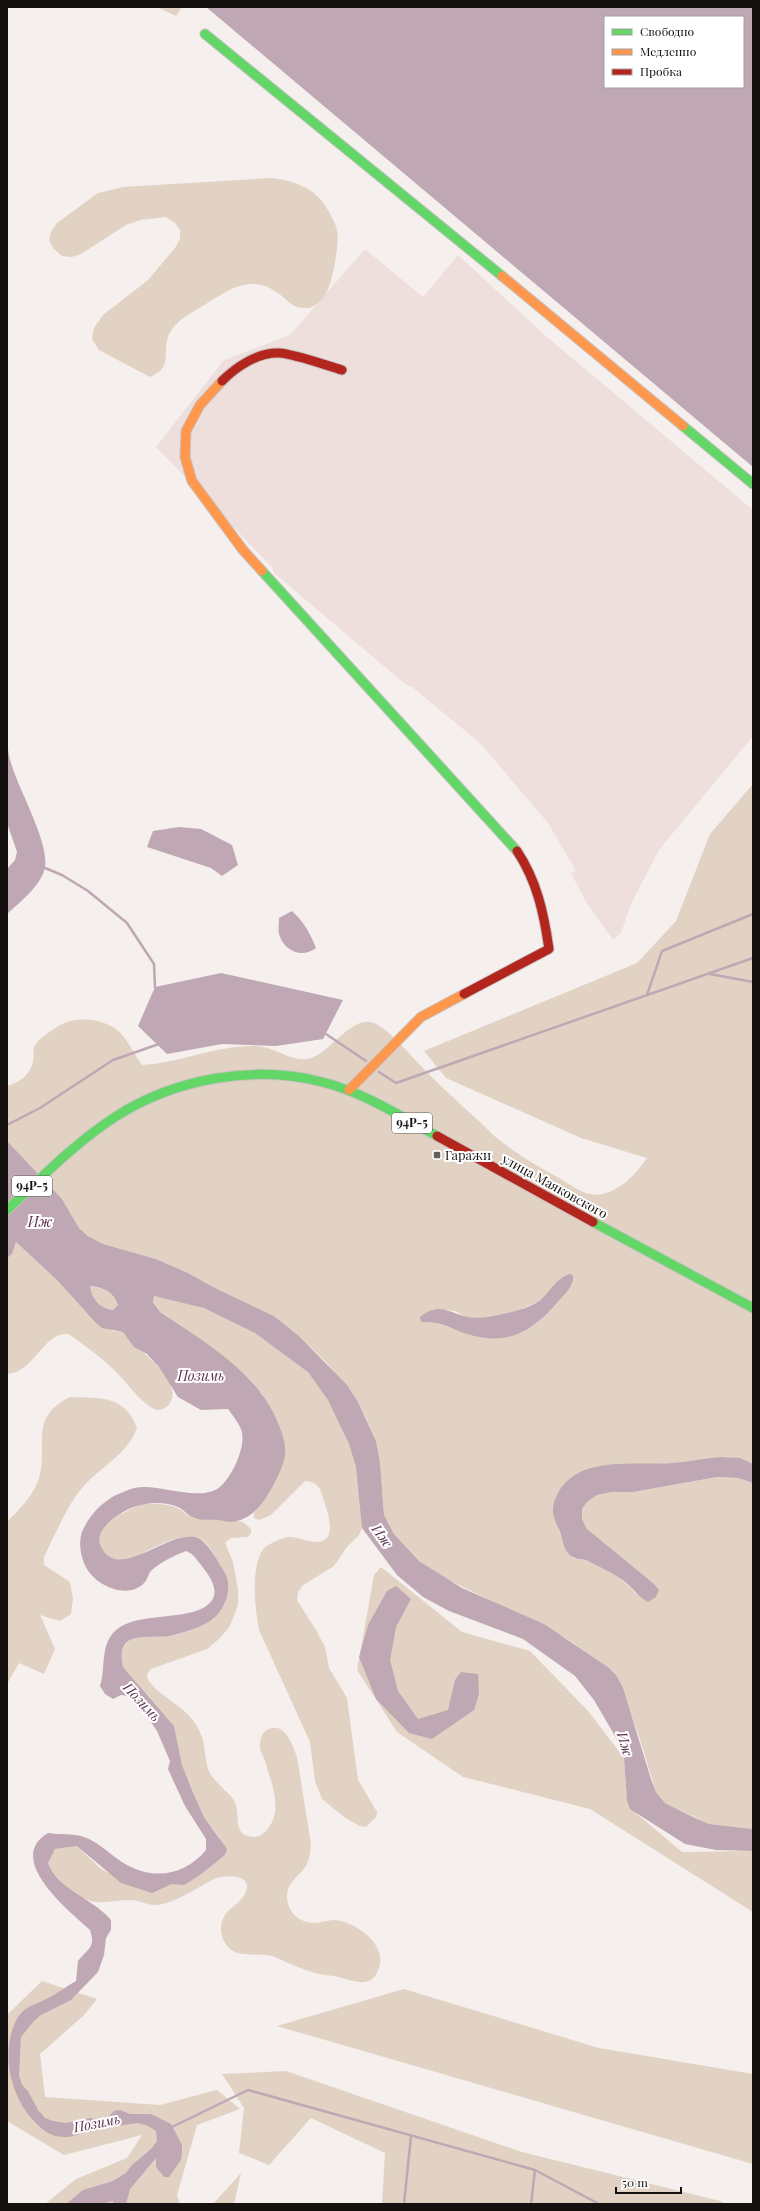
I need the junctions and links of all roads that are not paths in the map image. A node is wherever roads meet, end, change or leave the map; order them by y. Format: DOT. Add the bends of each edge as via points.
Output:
graph roads {
  1 [pos="204,34"];
  2 [pos="342,370"];
  3 [pos="753,484"];
  4 [pos="349,1090"];
  5 [pos="7,1210"];
  6 [pos="753,1308"];
  1 -- 3 [label="street" via="591,348"];
  2 -- 4 [label="street" via="279,353 260,356 239,367 200,405 186,431 185,457 192,481 243,550 512,843 528,867 539,893 549,949 421,1017"];
  4 -- 5 [label="street, улица Маяковского / 94Р-5" via="319,1082 264,1074 200,1081 165,1091 135,1105 97,1130"];
  4 -- 6 [label="street, улица Маяковского / 94Р-5"];
}
